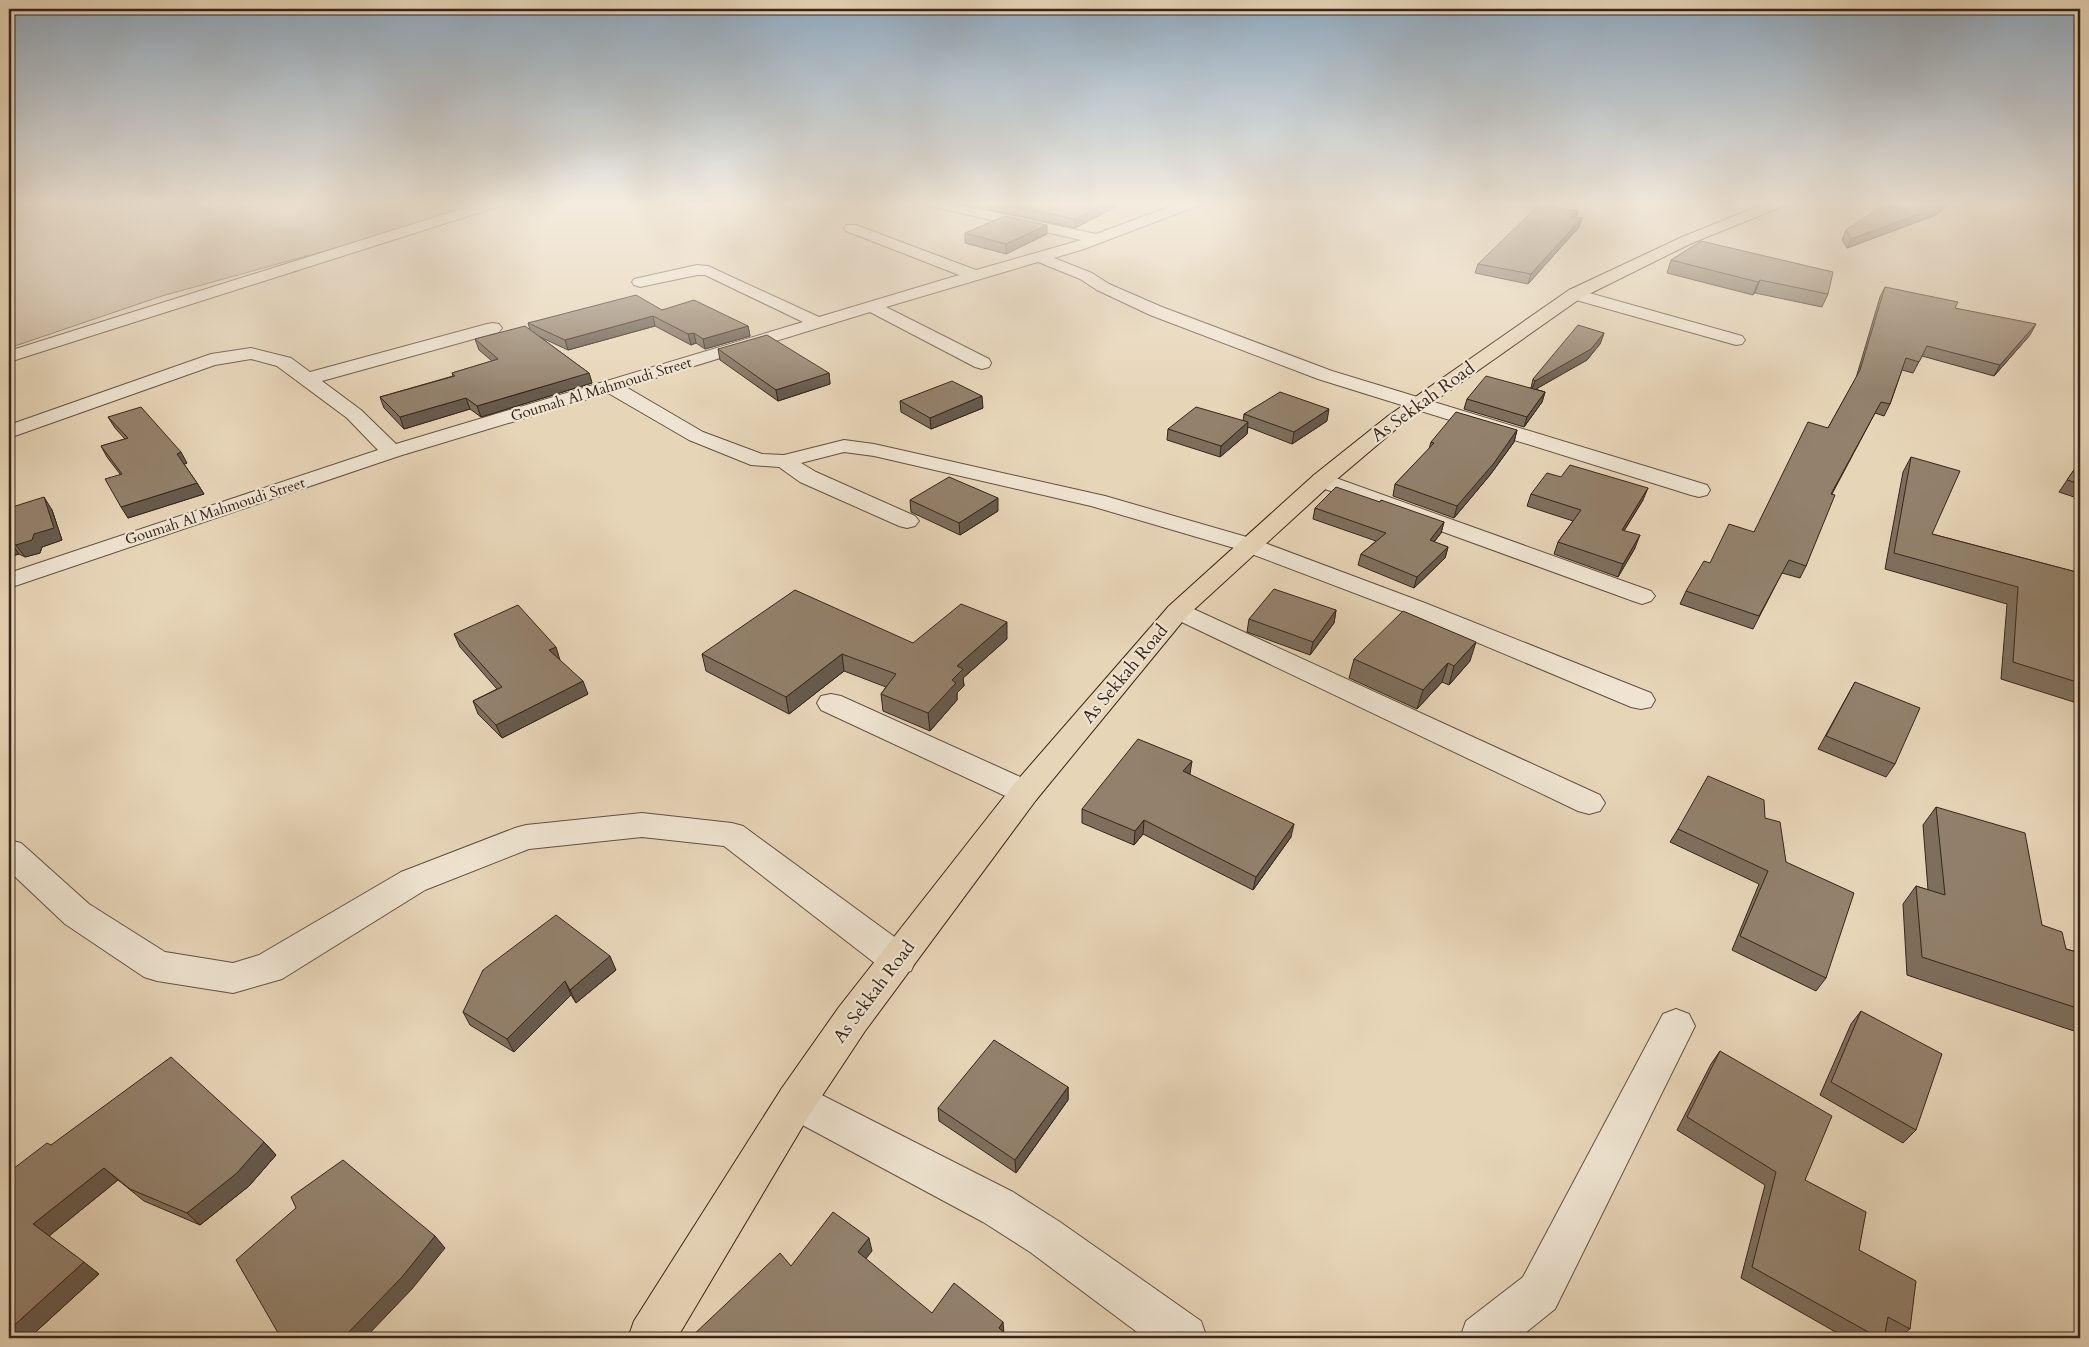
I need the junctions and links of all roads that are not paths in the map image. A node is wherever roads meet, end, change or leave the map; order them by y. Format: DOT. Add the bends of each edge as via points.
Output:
graph roads {
  1 [pos="295,265"];
  2 [pos="948,265"];
  3 [pos="1011,265"];
  4 [pos="1058,265"];
  5 [pos="1635,265"];
  6 [pos="975,275"];
  7 [pos="640,282"];
  8 [pos="1575,294"];
  9 [pos="872,307"];
  10 [pos="820,323"];
  11 [pos="493,328"];
  12 [pos="1736,340"];
  13 [pos="9,358"];
  14 [pos="982,363"];
  15 [pos="307,379"];
  16 [pos="610,386"];
  17 [pos="1417,404"];
  18 [pos="9,432"];
  19 [pos="392,452"];
  20 [pos="784,462"];
  21 [pos="1322,480"];
  22 [pos="1699,490"];
  23 [pos="907,521"];
  24 [pos="1249,545"];
  25 [pos="9,581"];
  26 [pos="1642,596"];
  27 [pos="1178,611"];
  28 [pos="1641,700"];
  29 [pos="831,703"];
  30 [pos="1025,792"];
  31 [pos="1589,804"];
  32 [pos="9,852"];
  33 [pos="898,960"];
  34 [pos="1676,1026"];
  35 [pos="796,1101"];
  36 [pos="651,1338"];
  37 [pos="1184,1338"];
  38 [pos="1484,1338"];
  1 -- 13 [label="street"];
  2 -- 6 [label="street"];
  3 -- 6 [label="street, Ḡoumah Al Mahmoudi Street"];
  4 -- 17 [label="street" via="1156,311 1325,375"];
  5 -- 8 [label="main road, As Sekkah Road"];
  6 -- 9 [label="street, Ḡoumah Al Mahmoudi Street"];
  7 -- 10 [label="street" via="697,270 708,271"];
  8 -- 12 [label="street"];
  8 -- 17 [label="main road, As Sekkah Road"];
  9 -- 10 [label="street, Ḡoumah Al Mahmoudi Street"];
  9 -- 14 [label="street"];
  10 -- 16 [label="street, Ḡoumah Al Mahmoudi Street"];
  11 -- 15 [label="street"];
  15 -- 18 [label="street" via="284,362 251,353 234,355 211,360"];
  15 -- 19 [label="street" via="354,414"];
  16 -- 19 [label="street, Ḡoumah Al Mahmoudi Street"];
  16 -- 20 [label="street" via="696,436 758,460"];
  17 -- 21 [label="main road, As Sekkah Road"];
  17 -- 22 [label="street"];
  19 -- 25 [label="street, Ḡoumah Al Mahmoudi Street"];
  20 -- 23 [label="street" via="808,477"];
  20 -- 24 [label="street" via="844,446 874,450 1097,501"];
  21 -- 24 [label="main road, As Sekkah Road"];
  21 -- 26 [label="street"];
  24 -- 27 [label="main road, As Sekkah Road"];
  24 -- 28 [label="street" via="1416,608"];
  27 -- 30 [label="main road, As Sekkah Road"];
  27 -- 31 [label="street"];
  29 -- 30 [label="street"];
  30 -- 33 [label="main road, As Sekkah Road"];
  32 -- 33 [label="street" via="77,914 157,966 233,978 269,968 413,881 526,837 642,825 732,835"];
  33 -- 35 [label="main road, As Sekkah Road" via="852,1019"];
  34 -- 38 [label="street" via="1539,1293"];
  35 -- 36 [label="main road, As Sekkah Road"];
  35 -- 37 [label="street" via="998,1207 1045,1237"];
}
